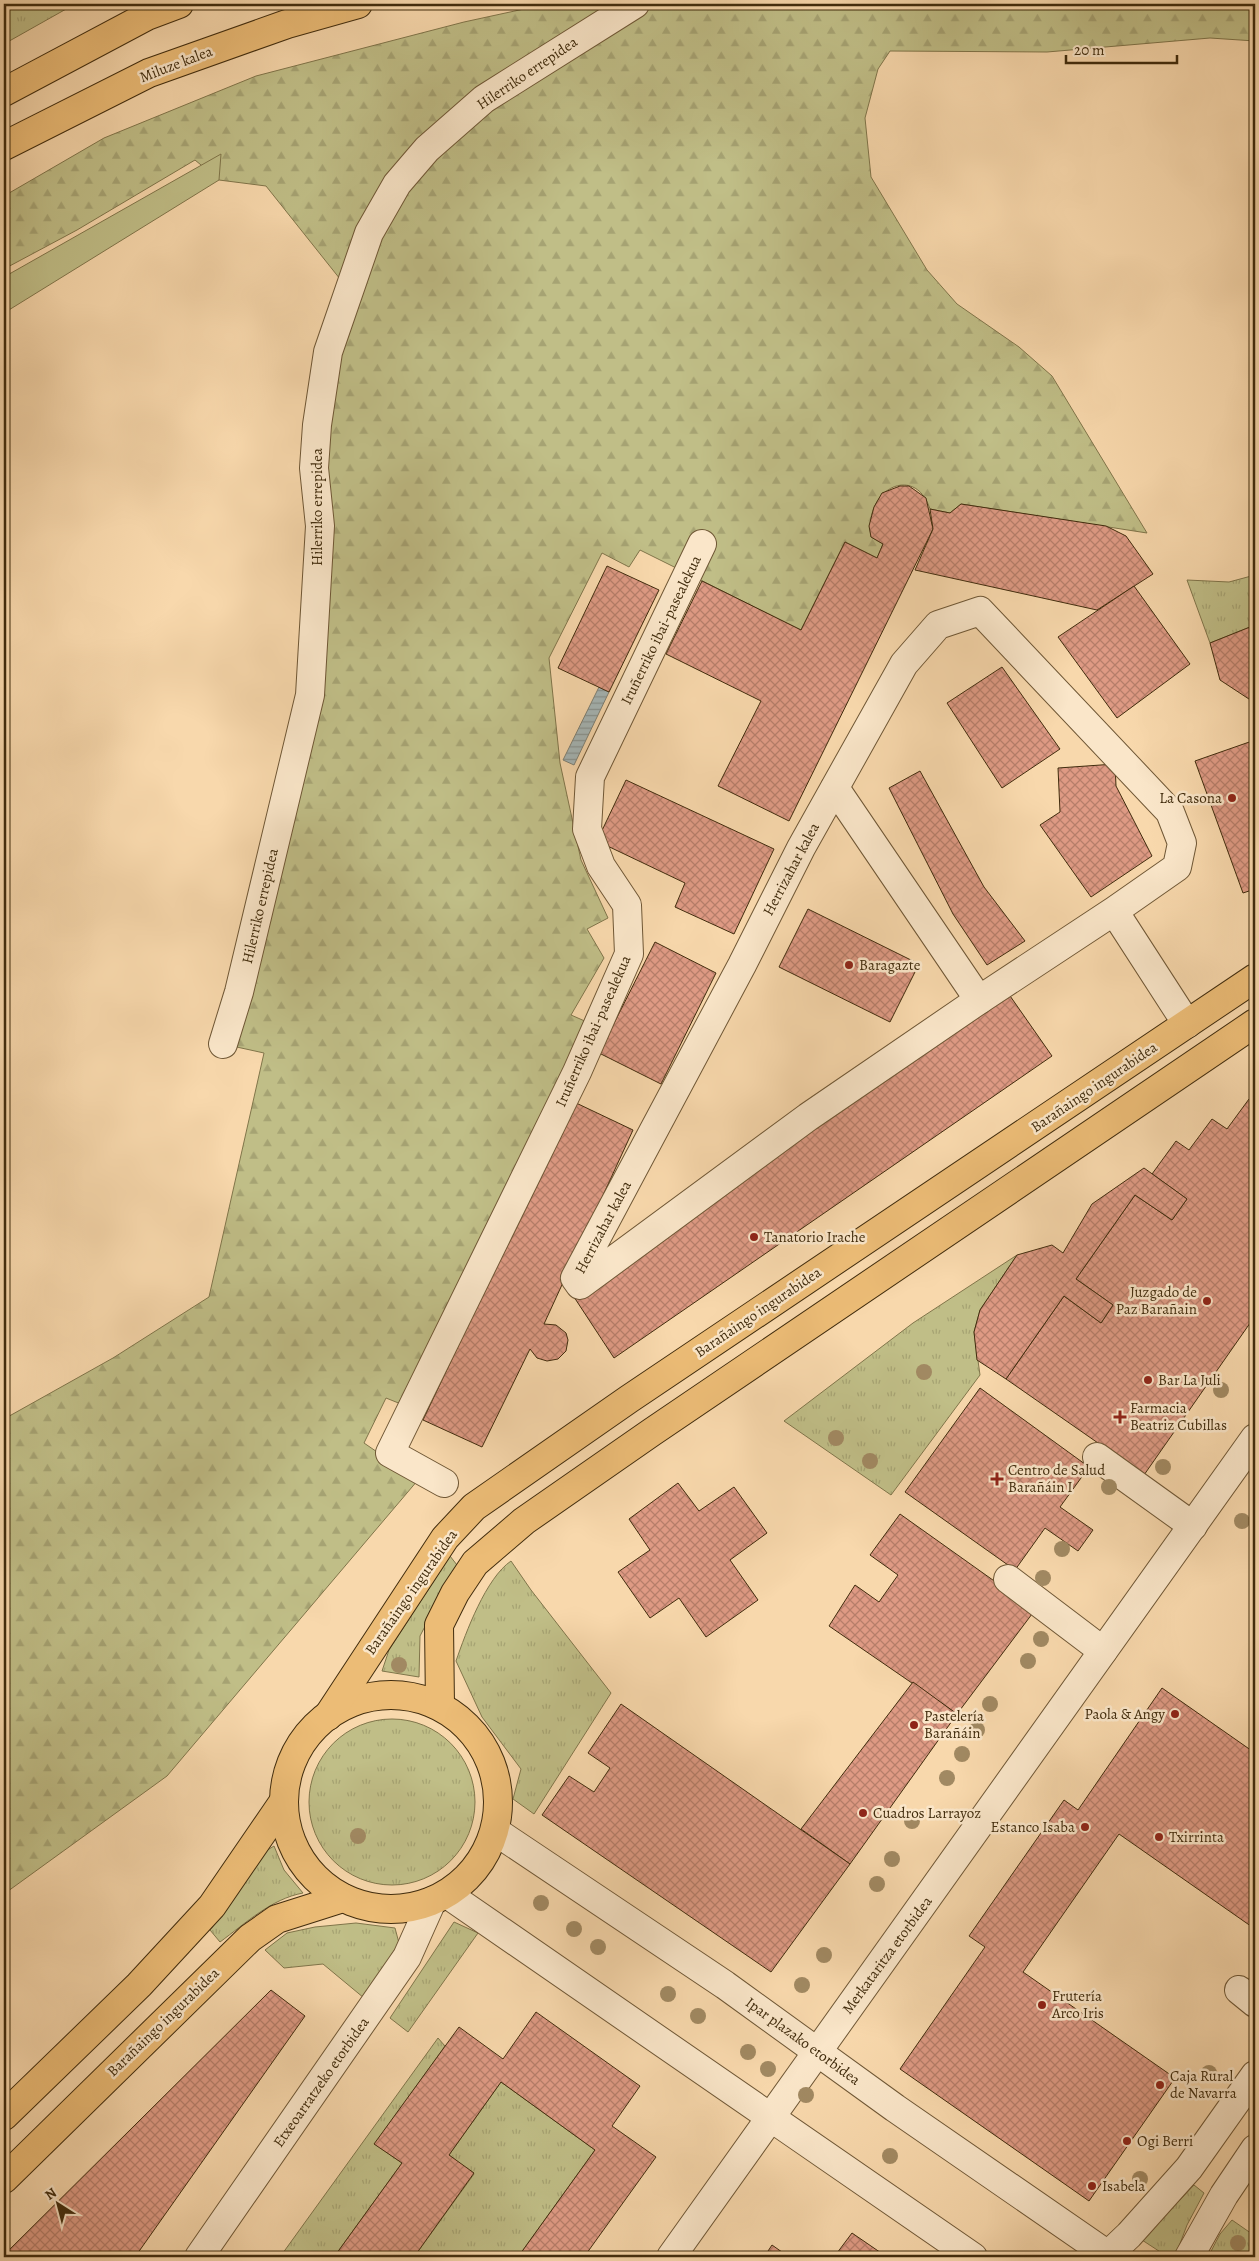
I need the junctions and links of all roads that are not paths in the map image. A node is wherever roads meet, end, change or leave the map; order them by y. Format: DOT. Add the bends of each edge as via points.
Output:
graph roads {
  1 [pos="179,4"];
  2 [pos="358,4"];
  3 [pos="635,4"];
  4 [pos="4,92"];
  5 [pos="4,146"];
  6 [pos="702,544"];
  7 [pos="835,788"];
  8 [pos="1114,911"];
  9 [pos="1255,978"];
  10 [pos="979,1000"];
  11 [pos="1255,1023"];
  12 [pos="1187,1024"];
  13 [pos="223,1044"];
  14 [pos="1255,1438"];
  15 [pos="1097,1457"];
  16 [pos="444,1483"];
  17 [pos="1192,1526"];
  18 [pos="1008,1579"];
  19 [pos="1103,1651"];
  20 [pos="440,1706"];
  21 [pos="328,1716"];
  22 [pos="284,1801"];
  23 [pos="495,1831"];
  24 [pos="343,1898"];
  25 [pos="439,1898"];
  26 [pos="818,2052"];
  27 [pos="1255,2074"];
  28 [pos="4,2116"];
  29 [pos="770,2119"];
  30 [pos="1255,2150"];
  31 [pos="4,2179"];
  32 [pos="200,2257"];
  33 [pos="671,2257"];
  34 [pos="973,2257"];
  35 [pos="1113,2257"];
  36 [pos="1189,2257"];
  1 -- 4 [label="main road" via="146,16"];
  2 -- 5 [label="main road, Miluze kalea" via="287,24 149,73"];
  3 -- 13 [label="street, Hilerriko errepidea" via="484,99 427,149 397,184 369,233 328,352 317,425 314,468 320,526 310,695 239,992"];
  6 -- 16 [label="street, Iruñerriko ibai-pasealekua" via="590,777 587,829 601,866 627,904 629,954 577,1072 390,1453"];
  7 -- 8 [label="street, Herrizahar kalea" via="904,664 938,625 980,611 1170,812 1182,843 1177,866"];
  7 -- 10 [label="street"];
  7 -- 10 [label="street, Herrizahar kalea" via="575,1278 580,1286 808,1117"];
  8 -- 10 [label="street, Herrizahar kalea"];
  8 -- 12 [label="street"];
  9 -- 12 [label="main road, Barañaingo ingurabidea"];
  11 -- 20 [label="main road" via="524,1521 475,1563 439,1626"];
  12 -- 21 [label="main road, Barañaingo ingurabidea" via="637,1393 474,1507 445,1538"];
  14 -- 17 [label="street, Merkataritza etorbidea"];
  15 -- 17 [label="street"];
  17 -- 19 [label="street, Merkataritza etorbidea"];
  18 -- 19 [label="street"];
  19 -- 26 [label="street, Merkataritza etorbidea"];
  20 -- 21 [label="main road" via="412,1697 383,1696 354,1702"];
  20 -- 23 [label="main road" via="469,1728 490,1759 499,1794"];
  21 -- 22 [label="main road" via="305,1739 290,1768"];
  22 -- 24 [label="main road" via="288,1830 300,1858 319,1882"];
  22 -- 28 [label="main road" via="212,1906 139,1985"];
  23 -- 25 [label="main road" via="484,1856 468,1878"];
  23 -- 26 [label="street, Ipar plazako etorbidea" via="725,1984"];
  24 -- 25 [label="main road" via="372,1908 395,1909"];
  24 -- 31 [label="main road, Barañaingo ingurabidea" via="277,1919 250,1938"];
  25 -- 29 [label="street" via="681,2054"];
  25 -- 32 [label="street, Etxeoarratzeko etorbidea" via="407,1957"];
  26 -- 29 [label="street, Merkataritza etorbidea"];
  26 -- 35 [label="street, Ipar plazako etorbidea"];
  27 -- 35 [label="street" via="1189,2168"];
  29 -- 33 [label="street, Merkataritza etorbidea"];
  29 -- 34 [label="street"];
  30 -- 36 [label="street"];
}
